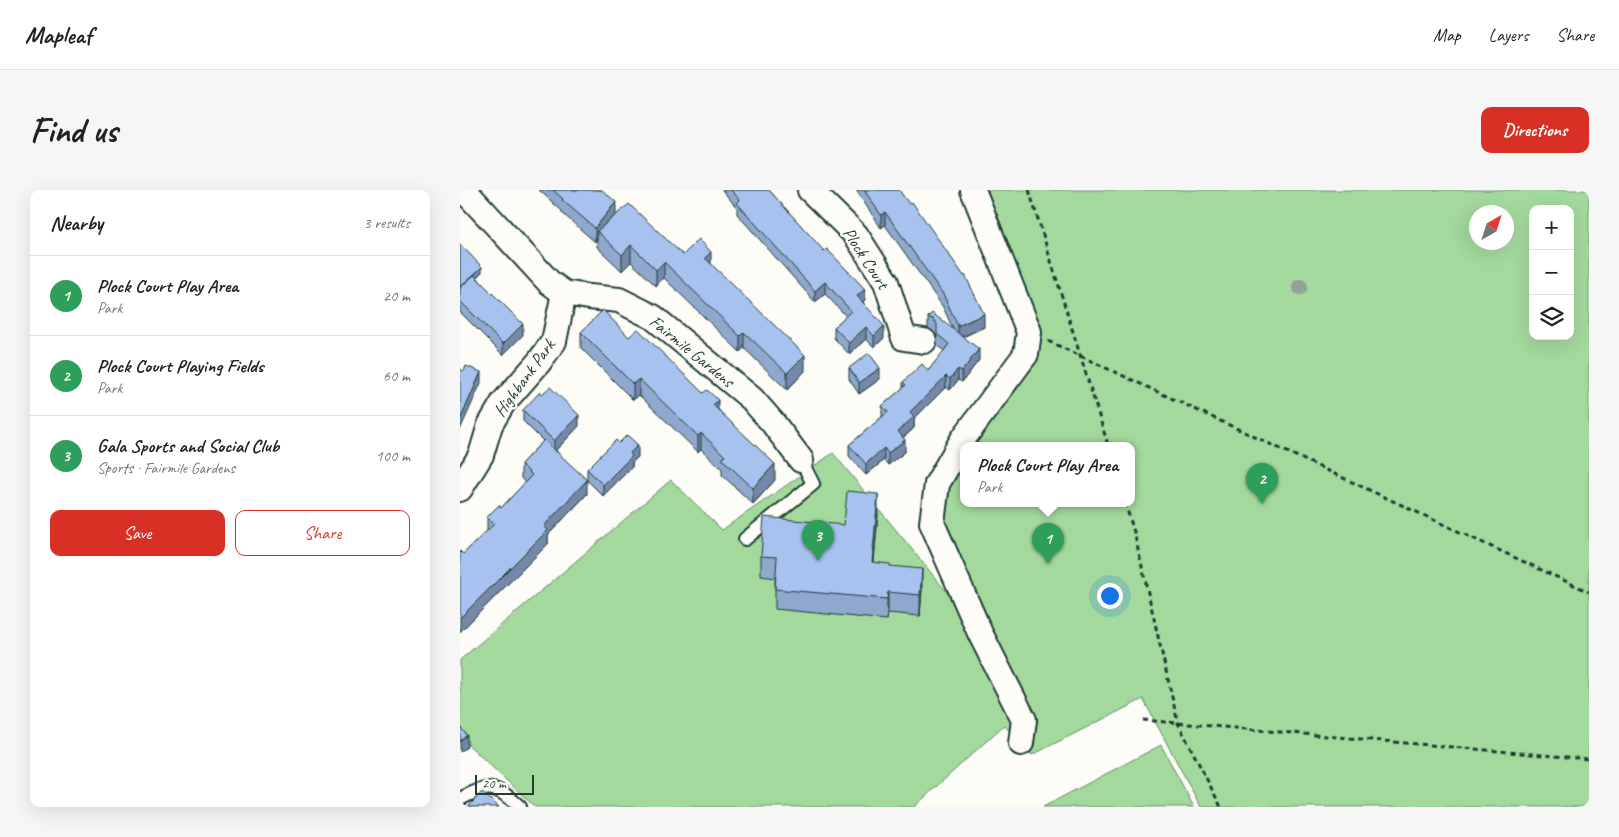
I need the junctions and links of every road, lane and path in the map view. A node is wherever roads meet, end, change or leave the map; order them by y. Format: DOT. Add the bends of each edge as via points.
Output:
graph roads {
  1 [pos="464,190"];
  2 [pos="810,190"];
  3 [pos="973,190"];
  4 [pos="1030,190"];
  5 [pos="564,293"];
  6 [pos="1029,332"];
  7 [pos="906,344"];
  8 [pos="1080,356"];
  9 [pos="960,442"];
  10 [pos="1107,442"];
  11 [pos="960,443"];
  12 [pos="801,460"];
  13 [pos="460,487"];
  14 [pos="1126,507"];
  15 [pos="745,539"];
  16 [pos="1589,592"];
  17 [pos="1143,720"];
  18 [pos="1178,723"];
  19 [pos="1021,743"];
  20 [pos="1589,759"];
  21 [pos="460,798"];
  22 [pos="520,807"];
  23 [pos="1221,807"];
  1 -- 5 [label="street, Fairmile Gardens" via="549,282"];
  2 -- 7 [label="street, Plock Court" via="856,235 886,282"];
  3 -- 6 [label="street"];
  4 -- 8 [label="path"];
  5 -- 12 [label="street, Fairmile Gardens" via="619,300 653,317 752,399 780,417"];
  5 -- 13 [label="street, Highbank Park" via="554,341 503,403 490,425 481,455"];
  6 -- 8 [label="path"];
  6 -- 9 [label="street" via="1026,354"];
  8 -- 10 [label="path"];
  8 -- 16 [label="path"];
  11 -- 19 [label="street" via="937,484 932,523 980,633 1024,720"];
  12 -- 15 [label="lane" via="813,484"];
  14 -- 18 [label="path"];
  17 -- 18 [label="path"];
  18 -- 20 [label="path"];
  18 -- 23 [label="path"];
  21 -- 22 [label="lane" via="480,789 493,788 505,793"];
}
